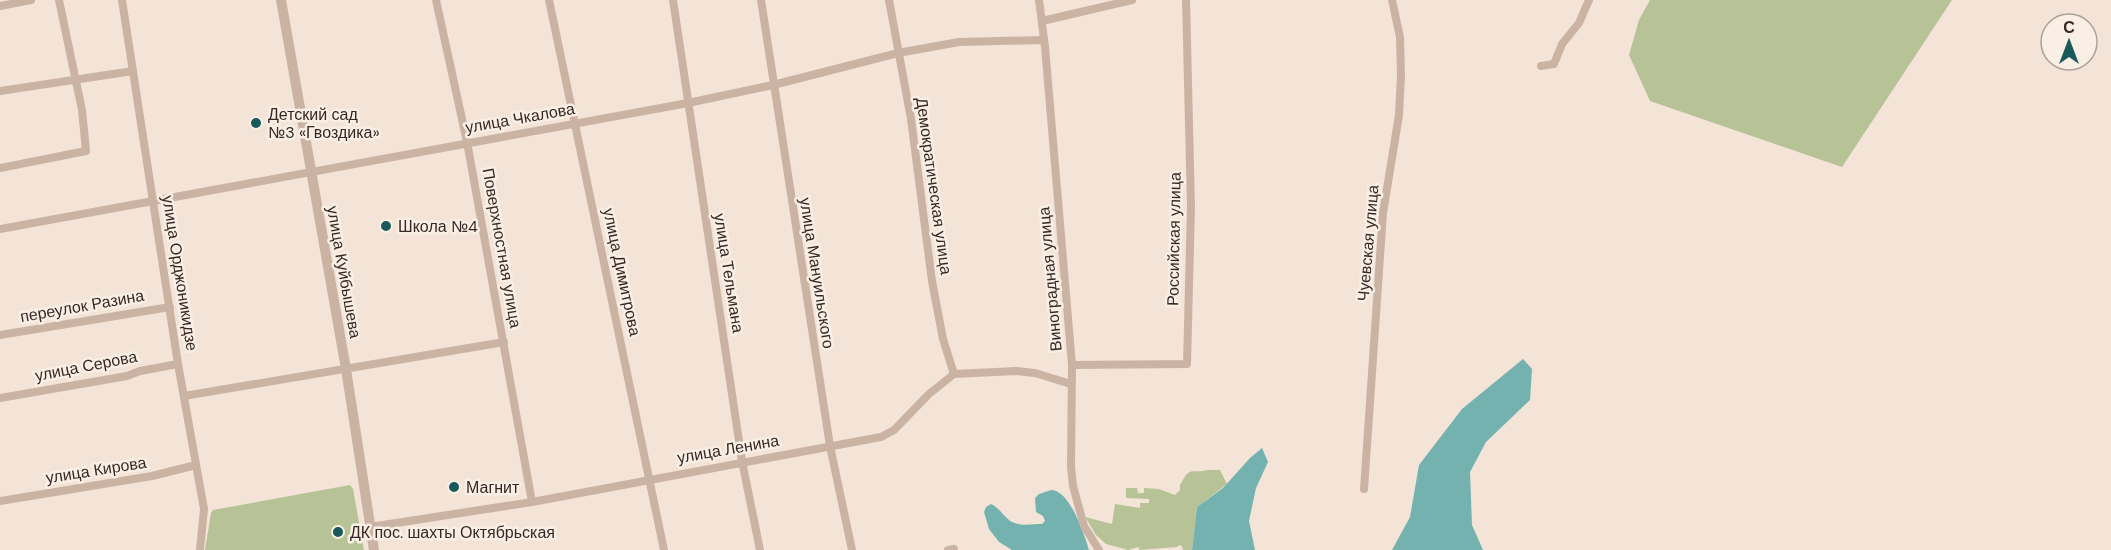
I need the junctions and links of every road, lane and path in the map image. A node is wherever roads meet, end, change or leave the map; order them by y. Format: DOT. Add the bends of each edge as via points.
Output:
graph roads {
  1 [pos="31,0"];
  2 [pos="59,0"];
  3 [pos="122,0"];
  4 [pos="281,0"];
  5 [pos="436,0"];
  6 [pos="549,0"];
  7 [pos="673,0"];
  8 [pos="761,0"];
  9 [pos="889,0"];
  10 [pos="1039,0"];
  11 [pos="1132,0"];
  12 [pos="1186,0"];
  13 [pos="1392,0"];
  14 [pos="1589,0"];
  15 [pos="0,6"];
  16 [pos="1042,21"];
  17 [pos="1044,40"];
  18 [pos="898,53"];
  19 [pos="1541,66"];
  20 [pos="133,71"];
  21 [pos="75,79"];
  22 [pos="773,85"];
  23 [pos="0,91"];
  24 [pos="688,103"];
  25 [pos="575,124"];
  26 [pos="467,142"];
  27 [pos="0,168"];
  28 [pos="311,172"];
  29 [pos="153,199"];
  30 [pos="0,229"];
  31 [pos="170,307"];
  32 [pos="0,335"];
  33 [pos="504,342"];
  34 [pos="178,364"];
  35 [pos="1072,365"];
  36 [pos="346,369"];
  37 [pos="954,374"];
  38 [pos="1071,384"];
  39 [pos="184,396"];
  40 [pos="0,398"];
  41 [pos="830,446"];
  42 [pos="742,461"];
  43 [pos="196,465"];
  44 [pos="651,479"];
  45 [pos="1364,489"];
  46 [pos="0,501"];
  47 [pos="532,502"];
  48 [pos="369,527"];
  49 [pos="200,550"];
  50 [pos="374,550"];
  51 [pos="664,550"];
  52 [pos="760,550"];
  53 [pos="852,550"];
  54 [pos="1099,550"];
  1 -- 15 [label="street"];
  2 -- 21 [label="street"];
  3 -- 20 [label="street, улица Орджоникидзе"];
  4 -- 28 [label="street, улица Куйбышева"];
  5 -- 26 [label="street, Поверхностная улица"];
  6 -- 25 [label="street, улица Димитрова"];
  7 -- 24 [label="street, улица Тельмана"];
  8 -- 22 [label="street, улица Мануильского"];
  9 -- 18 [label="street, Демократическая улица"];
  10 -- 16 [label="street, Виноградная улица"];
  11 -- 16 [label="street"];
  12 -- 35 [label="street, Российская улица" via="1191,206 1187,364"];
  13 -- 45 [label="street, Чуевская улица" via="1400,37 1399,115 1383,213"];
  14 -- 19 [label="street" via="1554,64"];
  16 -- 17 [label="street, Виноградная улица"];
  17 -- 18 [label="street, улица Чкалова" via="959,42"];
  17 -- 35 [label="street, Виноградная улица"];
  18 -- 22 [label="street, улица Чкалова"];
  18 -- 37 [label="street, Демократическая улица" via="932,281"];
  20 -- 21 [label="street"];
  20 -- 29 [label="street, улица Орджоникидзе"];
  21 -- 23 [label="street"];
  21 -- 27 [label="street" via="86,151"];
  22 -- 24 [label="street, улица Чкалова"];
  22 -- 41 [label="street, улица Мануильского"];
  24 -- 25 [label="street, улица Чкалова"];
  24 -- 42 [label="street, улица Тельмана"];
  25 -- 26 [label="street, улица Чкалова"];
  25 -- 44 [label="street, улица Димитрова"];
  26 -- 28 [label="street, улица Чкалова"];
  26 -- 33 [label="street, Поверхностная улица"];
  28 -- 29 [label="street, улица Чкалова"];
  28 -- 36 [label="street, улица Куйбышева"];
  29 -- 30 [label="street, улица Чкалова"];
  29 -- 31 [label="street, улица Орджоникидзе"];
  31 -- 32 [label="street, переулок Разина"];
  31 -- 34 [label="street, улица Орджоникидзе"];
  33 -- 36 [label="street"];
  33 -- 47 [label="street, Поверхностная улица"];
  34 -- 39 [label="street, улица Орджоникидзе"];
  34 -- 40 [label="street, улица Серова"];
  35 -- 38 [label="street, Виноградная улица"];
  36 -- 39 [label="street"];
  36 -- 48 [label="street, улица Куйбышева"];
  37 -- 38 [label="street" via="1016,371"];
  37 -- 41 [label="street, улица Ленина" via="894,430 881,437"];
  38 -- 54 [label="street, Виноградная улица" via="1073,486 1084,526"];
  39 -- 43 [label="street, улица Орджоникидзе"];
  41 -- 42 [label="street, улица Ленина"];
  41 -- 53 [label="street, улица Мануильского"];
  42 -- 44 [label="street, улица Ленина"];
  42 -- 52 [label="street, улица Тельмана"];
  43 -- 46 [label="street, улица Кирова" via="152,477"];
  43 -- 49 [label="street, улица Орджоникидзе" via="204,509"];
  44 -- 47 [label="street, улица Ленина"];
  44 -- 51 [label="street, улица Димитрова"];
  47 -- 48 [label="street, улица Ленина"];
  48 -- 50 [label="street, улица Куйбышева"];
}
